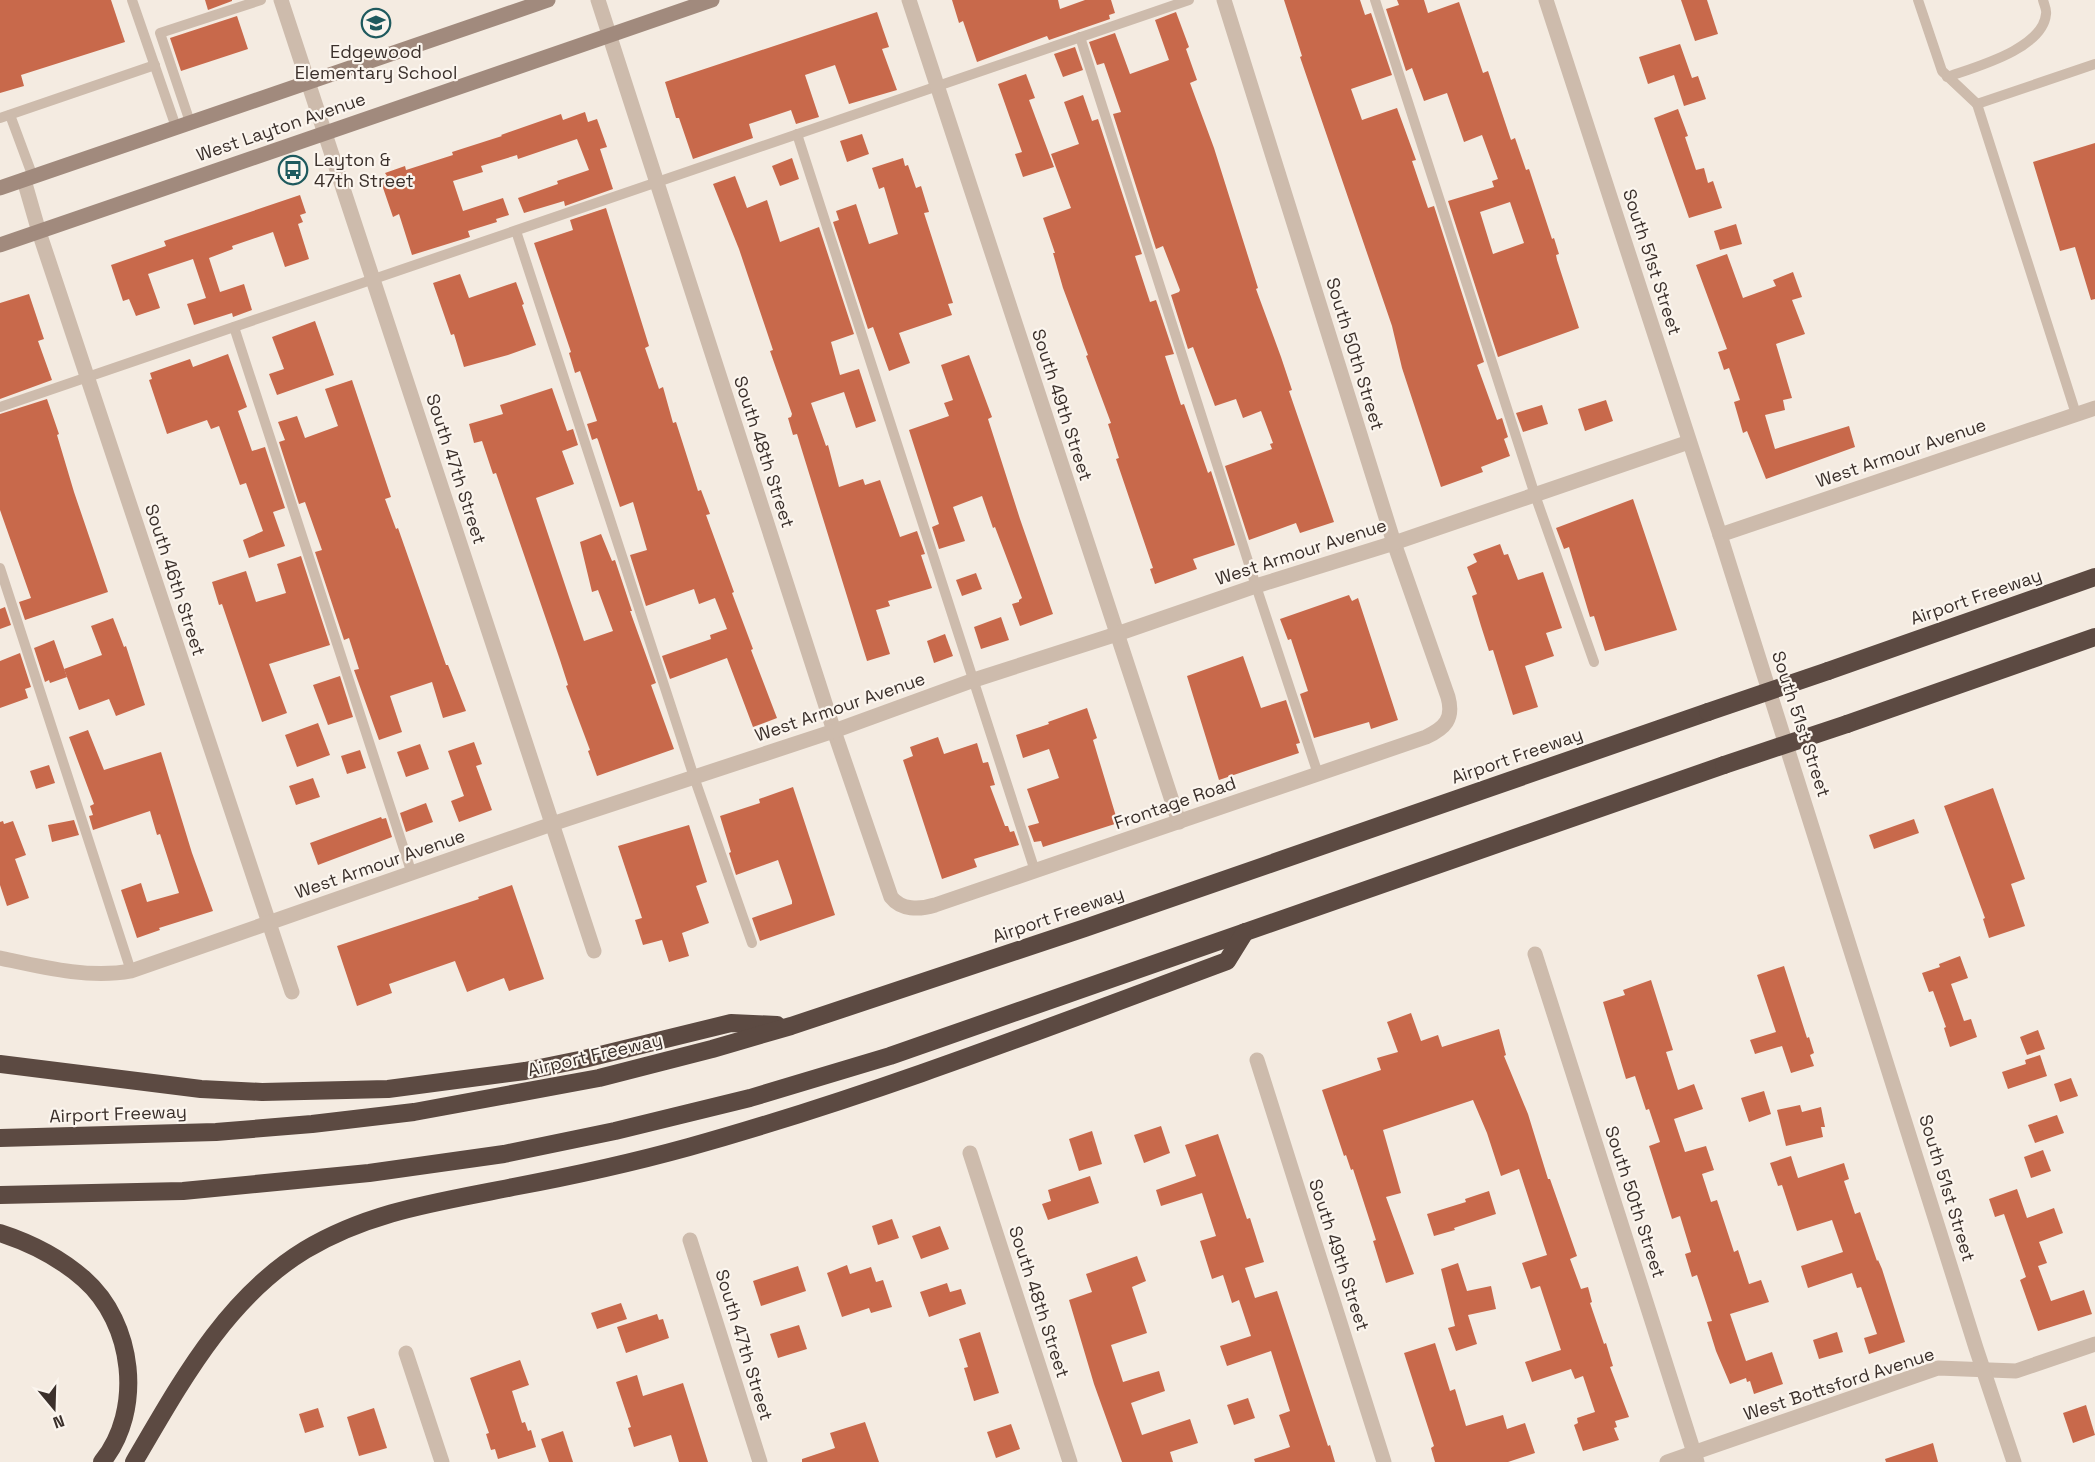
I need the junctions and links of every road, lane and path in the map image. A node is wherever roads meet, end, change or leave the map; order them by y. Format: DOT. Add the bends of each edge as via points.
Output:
graph roads {
  1 [pos="132,0"];
  2 [pos="261,0"];
  3 [pos="281,0"];
  4 [pos="548,0"];
  5 [pos="598,0"];
  6 [pos="712,0"];
  7 [pos="909,0"];
  8 [pos="1189,0"];
  9 [pos="1224,0"];
  10 [pos="1375,0"];
  11 [pos="1546,0"];
  12 [pos="1918,0"];
  13 [pos="2043,0"];
  14 [pos="609,35"];
  15 [pos="1080,37"];
  16 [pos="2095,64"];
  17 [pos="154,65"];
  18 [pos="1947,77"];
  19 [pos="308,82"];
  20 [pos="936,86"];
  21 [pos="1977,104"];
  22 [pos="5,116"];
  23 [pos="183,125"];
  24 [pos="325,133"];
  25 [pos="797,134"];
  26 [pos="28,178"];
  27 [pos="657,183"];
  28 [pos="0,188"];
  29 [pos="516,231"];
  30 [pos="39,232"];
  31 [pos="0,245"];
  32 [pos="374,279"];
  33 [pos="234,327"];
  34 [pos="87,377"];
  35 [pos="0,407"];
  36 [pos="2095,408"];
  37 [pos="2076,414"];
  38 [pos="1689,442"];
  39 [pos="1535,495"];
  40 [pos="1720,535"];
  41 [pos="1394,543"];
  42 [pos="0,568"];
  43 [pos="2095,578"];
  44 [pos="1256,586"];
  45 [pos="1117,634"];
  46 [pos="2095,637"];
  47 [pos="1594,662"];
  48 [pos="974,680"];
  49 [pos="1449,718"];
  50 [pos="834,731"];
  51 [pos="1318,774"];
  52 [pos="694,777"];
  53 [pos="1179,822"];
  54 [pos="552,824"];
  55 [pos="1035,871"];
  56 [pos="412,874"];
  57 [pos="905,907"];
  58 [pos="269,924"];
  59 [pos="1245,932"];
  60 [pos="752,943"];
  61 [pos="594,951"];
  62 [pos="1535,954"];
  63 [pos="0,958"];
  64 [pos="131,971"];
  65 [pos="292,992"];
  66 [pos="791,1026"];
  67 [pos="1257,1060"];
  68 [pos="0,1064"];
  69 [pos="0,1138"];
  70 [pos="970,1153"];
  71 [pos="0,1195"];
  72 [pos="0,1233"];
  73 [pos="690,1240"];
  74 [pos="2095,1344"];
  75 [pos="406,1353"];
  76 [pos="1984,1370"];
  77 [pos="1695,1457"];
  78 [pos="102,1462"];
  79 [pos="134,1462"];
  80 [pos="442,1462"];
  81 [pos="760,1462"];
  82 [pos="1070,1462"];
  83 [pos="1384,1462"];
  84 [pos="1667,1462"];
  85 [pos="2014,1462"];
  1 -- 17 [label="lane"];
  2 -- 23 [label="lane" via="160,33"];
  3 -- 19 [label="street, South 47th Street"];
  4 -- 19 [label="main road, West Layton Avenue"];
  5 -- 14 [label="street, South 48th Street"];
  6 -- 14 [label="main road, West Layton Avenue"];
  7 -- 20 [label="street, South 49th Street"];
  8 -- 15 [label="lane"];
  9 -- 41 [label="street, South 50th Street"];
  10 -- 39 [label="lane"];
  11 -- 38 [label="street, South 51st Street"];
  12 -- 18 [label="lane"];
  13 -- 18 [label="lane" via="2047,13 2039,32 2011,53"];
  14 -- 24 [label="main road, West Layton Avenue"];
  14 -- 27 [label="street, South 48th Street"];
  15 -- 20 [label="lane"];
  15 -- 44 [label="lane"];
  16 -- 21 [label="lane"];
  17 -- 22 [label="lane"];
  17 -- 23 [label="lane"];
  18 -- 21 [label="lane"];
  19 -- 23 [label="main road, West Layton Avenue"];
  19 -- 24 [label="street, South 47th Street"];
  20 -- 25 [label="lane"];
  20 -- 45 [label="street, South 49th Street"];
  21 -- 37 [label="lane"];
  22 -- 26 [label="lane"];
  23 -- 26 [label="main road, West Layton Avenue"];
  24 -- 30 [label="main road, West Layton Avenue"];
  24 -- 32 [label="street, South 47th Street"];
  25 -- 27 [label="lane"];
  25 -- 48 [label="lane"];
  26 -- 28 [label="main road, West Layton Avenue"];
  26 -- 30 [label="street, South 46th Street"];
  27 -- 29 [label="lane"];
  27 -- 50 [label="street, South 48th Street"];
  29 -- 32 [label="lane"];
  29 -- 52 [label="lane"];
  30 -- 31 [label="main road, West Layton Avenue"];
  30 -- 34 [label="street, South 46th Street"];
  32 -- 33 [label="lane"];
  32 -- 54 [label="street, South 47th Street"];
  33 -- 34 [label="lane"];
  33 -- 56 [label="lane"];
  34 -- 35 [label="lane"];
  34 -- 58 [label="street, South 46th Street"];
  36 -- 37 [label="street, West Armour Avenue"];
  37 -- 40 [label="street, West Armour Avenue"];
  38 -- 39 [label="street, West Armour Avenue"];
  38 -- 40 [label="street, South 51st Street"];
  39 -- 41 [label="street, West Armour Avenue"];
  39 -- 47 [label="lane"];
  40 -- 76 [label="street, South 51st Street"];
  41 -- 44 [label="street, West Armour Avenue"];
  41 -- 49 [label="street, South 50th Street" via="1448,697"];
  42 -- 64 [label="lane"];
  43 -- 66 [label="highway, Airport Freeway, bridge"];
  44 -- 45 [label="street, West Armour Avenue"];
  44 -- 51 [label="lane"];
  45 -- 48 [label="street, West Armour Avenue"];
  45 -- 53 [label="street, South 49th Street"];
  46 -- 59 [label="highway, bridge"];
  48 -- 50 [label="street, West Armour Avenue"];
  48 -- 55 [label="lane"];
  49 -- 51 [label="street, Frontage Road" via="1444,727 1426,737"];
  50 -- 52 [label="street, West Armour Avenue"];
  50 -- 57 [label="street, South 48th Street" via="891,897"];
  51 -- 53 [label="street, Frontage Road"];
  52 -- 54 [label="street, West Armour Avenue"];
  52 -- 60 [label="lane"];
  53 -- 55 [label="street, Frontage Road"];
  54 -- 56 [label="street, West Armour Avenue"];
  54 -- 61 [label="street, South 47th Street"];
  55 -- 57 [label="street, Frontage Road" via="925,908"];
  56 -- 58 [label="street, West Armour Avenue"];
  58 -- 64 [label="street, West Armour Avenue"];
  58 -- 65 [label="street, South 46th Street"];
  59 -- 71 [label="highway" via="890,1056 750,1098 615,1131 504,1154 369,1173 183,1191"];
  59 -- 79 [label="highway" via="1227,962 915,1077 688,1147 584,1174 399,1209 341,1232 305,1250 273,1273 234,1311 186,1374"];
  62 -- 77 [label="street, South 50th Street"];
  63 -- 64 [label="street, West Armour Avenue" via="106,975"];
  66 -- 68 [label="highway" via="731,1023 525,1071 378,1089 201,1089"];
  66 -- 69 [label="highway, Airport Freeway" via="599,1078 414,1112 216,1132"];
  67 -- 83 [label="street, South 49th Street"];
  70 -- 82 [label="street, South 48th Street"];
  72 -- 78 [label="highway" via="25,1241 70,1268 86,1280 112,1317 126,1355 129,1378 118,1436"];
  73 -- 81 [label="street, South 47th Street"];
  74 -- 76 [label="street, West Bottsford Avenue" via="2016,1371"];
  75 -- 80 [label="street"];
  76 -- 77 [label="street, West Bottsford Avenue" via="1938,1368"];
  76 -- 85 [label="street, South 51st Street"];
  77 -- 84 [label="street, West Bottsford Avenue"];
}
